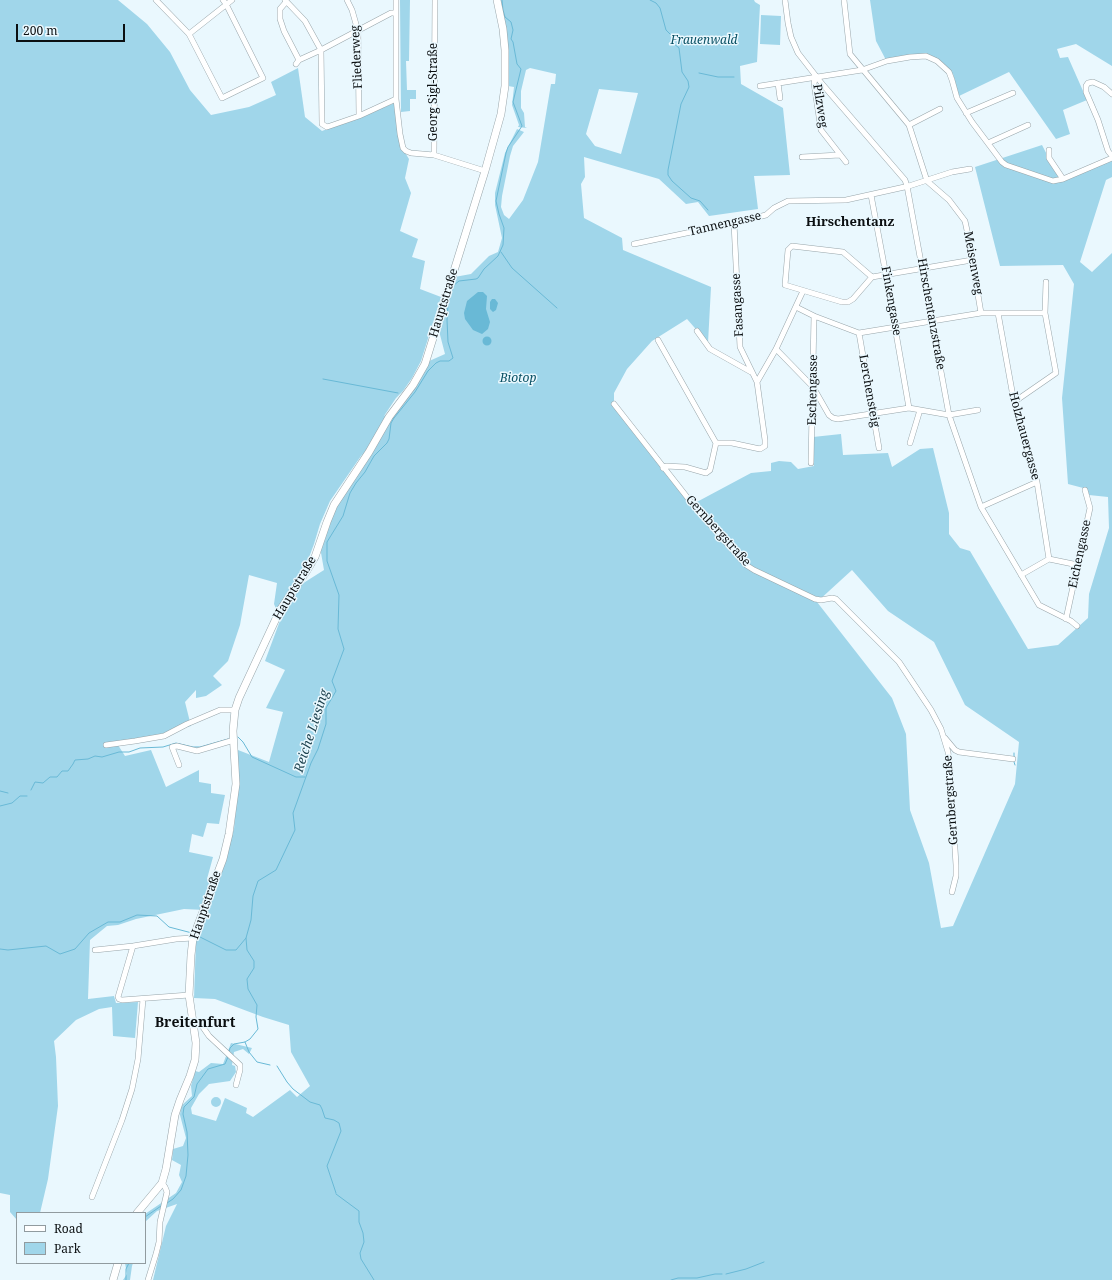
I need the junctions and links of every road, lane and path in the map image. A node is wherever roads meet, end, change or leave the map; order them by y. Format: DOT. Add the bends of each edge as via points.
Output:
graph roads {
  1 [pos="156,0"];
  2 [pos="232,0"];
  3 [pos="347,0"];
  4 [pos="396,0"];
  5 [pos="435,0"];
  6 [pos="497,0"];
  7 [pos="785,0"];
  8 [pos="844,0"];
  9 [pos="286,1"];
  10 [pos="225,2"];
  11 [pos="396,13"];
  12 [pos="358,31"];
  13 [pos="189,34"];
  14 [pos="321,50"];
  15 [pos="862,70"];
  16 [pos="816,76"];
  17 [pos="778,83"];
  18 [pos="760,86"];
  19 [pos="1013,93"];
  20 [pos="1112,94"];
  21 [pos="780,98"];
  22 [pos="396,100"];
  23 [pos="940,109"];
  24 [pos="966,113"];
  25 [pos="359,116"];
  26 [pos="909,125"];
  27 [pos="1028,125"];
  28 [pos="988,143"];
  29 [pos="1048,150"];
  30 [pos="434,155"];
  31 [pos="840,155"];
  32 [pos="802,157"];
  33 [pos="1112,157"];
  34 [pos="846,162"];
  35 [pos="970,169"];
  36 [pos="485,170"];
  37 [pos="1063,179"];
  38 [pos="927,181"];
  39 [pos="907,186"];
  40 [pos="870,195"];
  41 [pos="734,223"];
  42 [pos="634,244"];
  43 [pos="972,260"];
  44 [pos="923,268"];
  45 [pos="886,275"];
  46 [pos="872,277"];
  47 [pos="1046,282"];
  48 [pos="803,291"];
  49 [pos="796,307"];
  50 [pos="981,313"];
  51 [pos="998,313"];
  52 [pos="1045,313"];
  53 [pos="814,316"];
  54 [pos="932,321"];
  55 [pos="895,328"];
  56 [pos="697,331"];
  57 [pos="859,333"];
  58 [pos="658,340"];
  59 [pos="776,349"];
  60 [pos="751,372"];
  61 [pos="757,382"];
  62 [pos="813,387"];
  63 [pos="1014,402"];
  64 [pos="614,404"];
  65 [pos="909,408"];
  66 [pos="920,410"];
  67 [pos="978,410"];
  68 [pos="872,414"];
  69 [pos="949,415"];
  70 [pos="716,443"];
  71 [pos="910,443"];
  72 [pos="879,448"];
  73 [pos="811,463"];
  74 [pos="663,468"];
  75 [pos="1037,482"];
  76 [pos="1085,490"];
  77 [pos="981,507"];
  78 [pos="1049,559"];
  79 [pos="1078,565"];
  80 [pos="1021,576"];
  81 [pos="1066,619"];
  82 [pos="1077,626"];
  83 [pos="235,710"];
  84 [pos="944,737"];
  85 [pos="234,740"];
  86 [pos="106,745"];
  87 [pos="957,751"];
  88 [pos="948,752"];
  89 [pos="1013,760"];
  90 [pos="179,765"];
  91 [pos="952,892"];
  92 [pos="193,938"];
  93 [pos="134,946"];
  94 [pos="95,950"];
  95 [pos="189,995"];
  96 [pos="143,998"];
  97 [pos="193,1022"];
  98 [pos="236,1085"];
  99 [pos="162,1183"];
  100 [pos="92,1197"];
  101 [pos="138,1212"];
  102 [pos="118,1264"];
  103 [pos="113,1280"];
  104 [pos="148,1280"];
  1 -- 13 [label="street"];
  2 -- 10 [label="street"];
  3 -- 12 [label="street, Fliederweg"];
  4 -- 11 [label="street"];
  5 -- 30 [label="street, Georg Sigl-Straße"];
  6 -- 36 [label="main road, Hauptstraße" via="505,50 505,86 501,114"];
  7 -- 16 [label="street, Hirschentanzstraße" via="793,44"];
  8 -- 15 [label="street" via="848,50"];
  9 -- 14 [label="street" via="305,21"];
  9 -- 14 [label="street" via="280,10 280,19 297,62"];
  10 -- 13 [label="street"];
  10 -- 13 [label="street" via="263,78 222,98"];
  11 -- 12 [label="street" via="391,13"];
  11 -- 22 [label="street"];
  12 -- 14 [label="street"];
  12 -- 25 [label="street, Fliederweg"];
  14 -- 25 [label="street" via="322,124 327,126"];
  15 -- 16 [label="street"];
  15 -- 24 [label="street" via="910,57 926,56 937,60 949,72 957,98"];
  15 -- 26 [label="street"];
  16 -- 17 [label="street"];
  16 -- 31 [label="street, Pilzweg" via="814,83 821,130"];
  16 -- 39 [label="street, Hirschentanzstraße" via="905,180"];
  17 -- 18 [label="street"];
  17 -- 21 [label="street"];
  19 -- 24 [label="street"];
  20 -- 33 [label="street" via="1093,82 1086,86 1086,92"];
  22 -- 25 [label="street"];
  22 -- 30 [label="street" via="403,148 411,153"];
  23 -- 26 [label="street"];
  24 -- 28 [label="street"];
  26 -- 38 [label="street"];
  27 -- 28 [label="street"];
  28 -- 37 [label="street" via="1006,165 1050,181"];
  29 -- 37 [label="street" via="1049,158"];
  30 -- 36 [label="street, Georg Sigl-Straße"];
  31 -- 32 [label="street"];
  31 -- 34 [label="street, Pilzweg"];
  33 -- 37 [label="street"];
  35 -- 38 [label="street"];
  36 -- 83 [label="main road, Hauptstraße" via="425,364 334,506 315,557 280,610"];
  38 -- 39 [label="street"];
  38 -- 43 [label="street, Meisenweg" via="949,200 963,217"];
  39 -- 40 [label="street, Tannengasse"];
  39 -- 44 [label="street, Hirschentanzstraße"];
  40 -- 41 [label="street, Tannengasse" via="846,200 788,201 766,215"];
  40 -- 45 [label="street, Finkengasse"];
  41 -- 42 [label="street, Tannengasse"];
  41 -- 60 [label="street, Fasangasse" via="740,347"];
  43 -- 44 [label="street"];
  43 -- 50 [label="street, Meisenweg"];
  44 -- 45 [label="street"];
  44 -- 54 [label="street, Hirschentanzstraße"];
  45 -- 46 [label="street"];
  45 -- 55 [label="street, Finkengasse"];
  46 -- 48 [label="street" via="848,302"];
  46 -- 48 [label="street" via="843,252 792,246 788,250 785,285"];
  47 -- 52 [label="street"];
  48 -- 49 [label="street"];
  49 -- 53 [label="street"];
  49 -- 59 [label="street"];
  50 -- 51 [label="street"];
  50 -- 54 [label="street"];
  51 -- 52 [label="street"];
  51 -- 63 [label="street, Holzhauergasse"];
  52 -- 63 [label="street" via="1056,373"];
  53 -- 57 [label="street"];
  53 -- 62 [label="street, Eschengasse"];
  54 -- 55 [label="street"];
  54 -- 69 [label="street, Hirschentanzstraße"];
  55 -- 57 [label="street"];
  55 -- 65 [label="street, Finkengasse"];
  56 -- 60 [label="street" via="710,349"];
  57 -- 68 [label="street, Lerchensteig"];
  58 -- 70 [label="street"];
  59 -- 61 [label="street"];
  59 -- 62 [label="street"];
  60 -- 61 [label="street, Fasangasse"];
  61 -- 70 [label="street" via="765,446 760,449 732,443"];
  62 -- 68 [label="street" via="833,418"];
  62 -- 73 [label="street, Eschengasse"];
  63 -- 75 [label="street, Holzhauergasse"];
  64 -- 74 [label="street, Gernbergstraße"];
  65 -- 66 [label="street"];
  65 -- 68 [label="street"];
  66 -- 69 [label="street"];
  66 -- 71 [label="street"];
  67 -- 69 [label="street"];
  68 -- 72 [label="street, Lerchensteig"];
  69 -- 77 [label="street, Hirschentanzstraße"];
  70 -- 74 [label="street" via="708,473 685,467"];
  74 -- 84 [label="street, Gernbergstraße" via="750,568 817,600 837,600 899,662 931,710"];
  75 -- 77 [label="street"];
  75 -- 78 [label="street, Holzhauergasse"];
  76 -- 79 [label="street, Eichengasse" via="1090,508"];
  77 -- 80 [label="street, Hirschentanzstraße"];
  78 -- 79 [label="street"];
  78 -- 80 [label="street"];
  79 -- 81 [label="street, Eichengasse"];
  80 -- 81 [label="street, Hirschentanzstraße" via="1039,605"];
  81 -- 82 [label="street, Hirschentanzstraße"];
  83 -- 85 [label="main road, Hauptstraße"];
  83 -- 86 [label="street" via="220,710 164,736"];
  84 -- 87 [label="street"];
  84 -- 88 [label="street, Gernbergstraße"];
  85 -- 90 [label="street" via="197,751 172,747"];
  85 -- 92 [label="main road, Hauptstraße" via="236,784 229,834 223,859"];
  87 -- 88 [label="street"];
  87 -- 89 [label="street"];
  88 -- 91 [label="street, Gernbergstraße" via="956,865"];
  92 -- 93 [label="street"];
  92 -- 95 [label="main road, Hauptstraße"];
  93 -- 94 [label="street"];
  93 -- 96 [label="street" via="118,997 122,1000"];
  95 -- 96 [label="street"];
  95 -- 97 [label="main road, Hauptstraße"];
  96 -- 100 [label="street" via="138,1059 132,1089"];
  97 -- 98 [label="street" via="200,1023 209,1036 240,1065"];
  97 -- 99 [label="main road, Hauptstraße" via="195,1060 176,1111"];
  99 -- 101 [label="main road, Hauptstraße"];
  99 -- 104 [label="street" via="167,1192 160,1222 159,1242"];
  102 -- 103 [label="main road"];
}
